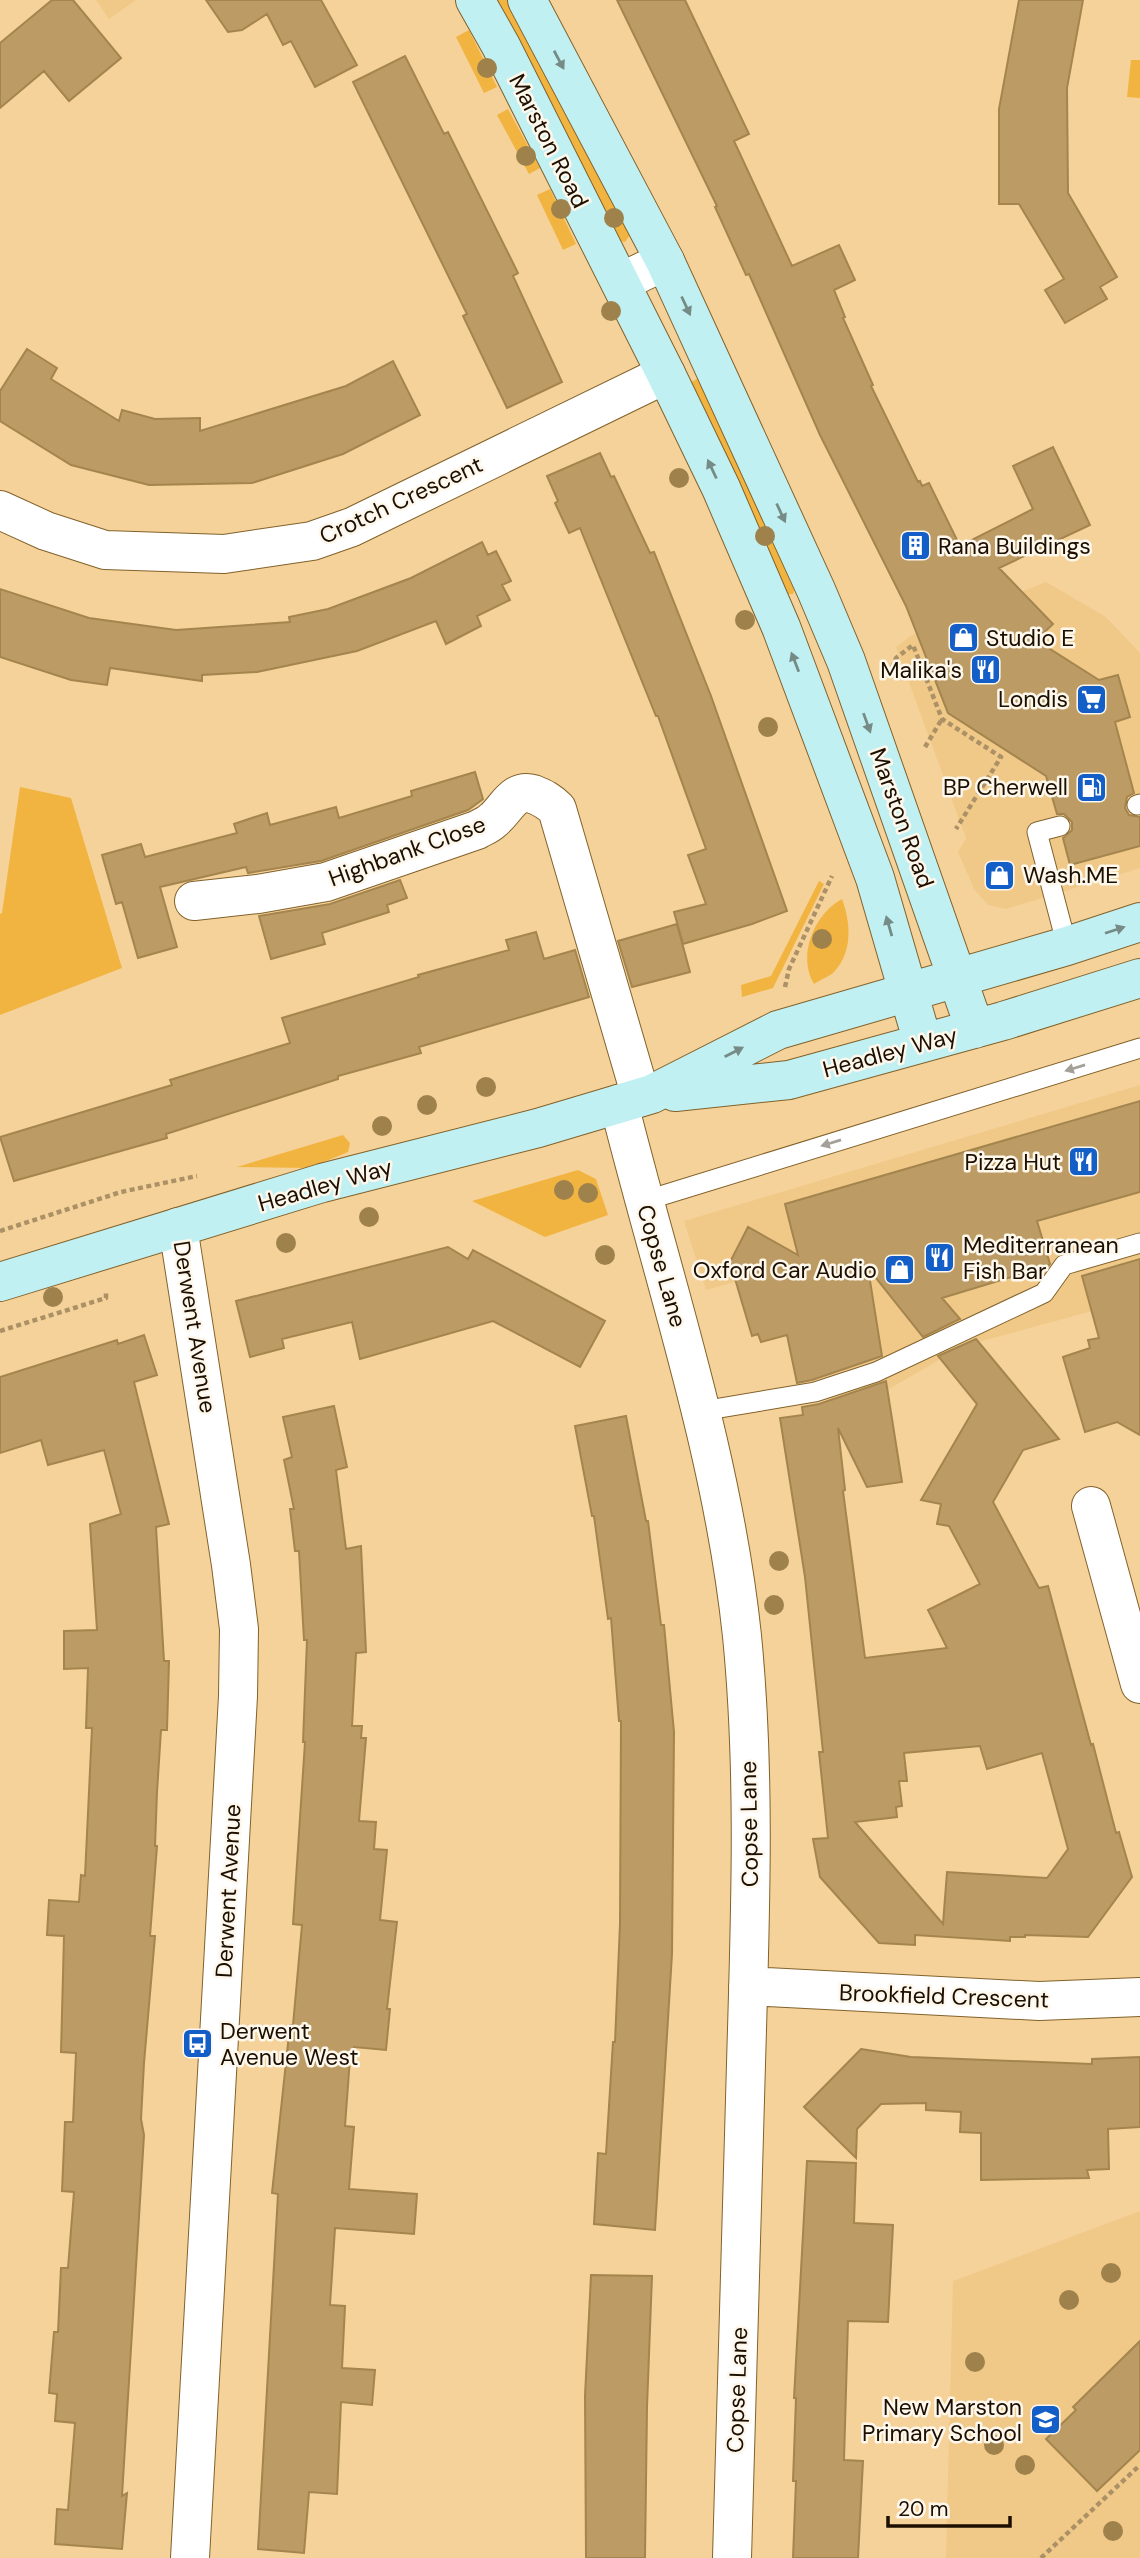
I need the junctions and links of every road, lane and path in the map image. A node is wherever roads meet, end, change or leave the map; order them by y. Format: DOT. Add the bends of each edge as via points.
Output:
graph roads {
  1 [pos="475,0"];
  2 [pos="527,0"];
  3 [pos="665,261"];
  4 [pos="621,282"];
  5 [pos="666,374"];
  6 [pos="0,509"];
  7 [pos="824,610"];
  8 [pos="781,627"];
  9 [pos="888,679"];
  10 [pos="942,719"];
  11 [pos="925,747"];
  12 [pos="1060,826"];
  13 [pos="956,829"];
  14 [pos="832,877"];
  15 [pos="194,901"];
  16 [pos="1140,922"];
  17 [pos="1067,946"];
  18 [pos="789,969"];
  19 [pos="957,978"];
  20 [pos="1140,978"];
  21 [pos="908,992"];
  22 [pos="989,1025"];
  23 [pos="923,1043"];
  24 [pos="1140,1048"];
  25 [pos="637,1098"];
  26 [pos="121,1192"];
  27 [pos="644,1201"];
  28 [pos="178,1227"];
  29 [pos="0,1231"];
  30 [pos="1140,1243"];
  31 [pos="0,1282"];
  32 [pos="106,1298"];
  33 [pos="0,1331"];
  34 [pos="702,1411"];
  35 [pos="1091,1506"];
  36 [pos="1140,1684"];
  37 [pos="748,1986"];
  38 [pos="1140,1997"];
  39 [pos="1140,2465"];
  40 [pos="190,2558"];
  41 [pos="732,2558"];
  42 [pos="1041,2558"];
  1 -- 4 [label="main road, Marston Road"];
  2 -- 3 [label="main road, Marston Road, one-way"];
  3 -- 4 [label="street"];
  3 -- 7 [label="main road, Marston Road, one-way"];
  4 -- 5 [label="main road, Marston Road"];
  5 -- 6 [label="street, Crotch Crescent" via="352,527 312,541 224,554 105,550"];
  8 -- 5 [label="main road, Marston Road, one-way"];
  7 -- 8 [label="street"];
  7 -- 19 [label="main road, Marston Road, one-way"];
  21 -- 8 [label="main road, Marston Road, one-way" via="862,840"];
  9 -- 10 [label="path" via="896,658 913,645"];
  10 -- 11 [label="path"];
  10 -- 13 [label="path" via="1001,757"];
  12 -- 17 [label="lane" via="1037,832"];
  14 -- 18 [label="path"];
  15 -- 25 [label="street, Highbank Close" via="326,882 477,830 526,792 549,801 557,809"];
  17 -- 16 [label="main road, Headley Way, one-way"];
  17 -- 19 [label="main road, Headley Way"];
  19 -- 21 [label="main road, Headley Way"];
  19 -- 22 [label="main road, Marston Road"];
  20 -- 22 [label="main road, Headley Way"];
  21 -- 23 [label="main road, Marston Road"];
  25 -- 21 [label="main road, Headley Way, one-way" via="778,1030"];
  22 -- 23 [label="main road, Headley Way"];
  23 -- 25 [label="main road, Headley Way" via="789,1080"];
  24 -- 27 [label="lane, one-way"];
  25 -- 27 [label="street, Copse Lane"];
  25 -- 28 [label="main road, Headley Way"];
  26 -- 29 [label="path"];
  27 -- 34 [label="street, Copse Lane"];
  28 -- 31 [label="main road, Headley Way"];
  28 -- 40 [label="street, Derwent Avenue" via="239,1629 239,1696"];
  30 -- 34 [label="lane" via="1064,1265 1044,1293 876,1372 815,1392"];
  32 -- 33 [label="path"];
  34 -- 37 [label="street, Copse Lane" via="742,1636 750,1853"];
  35 -- 36 [label="street"];
  37 -- 38 [label="street, Brookfield Crescent" via="1039,2001"];
  37 -- 41 [label="street, Copse Lane"];
  39 -- 42 [label="path"];
}
